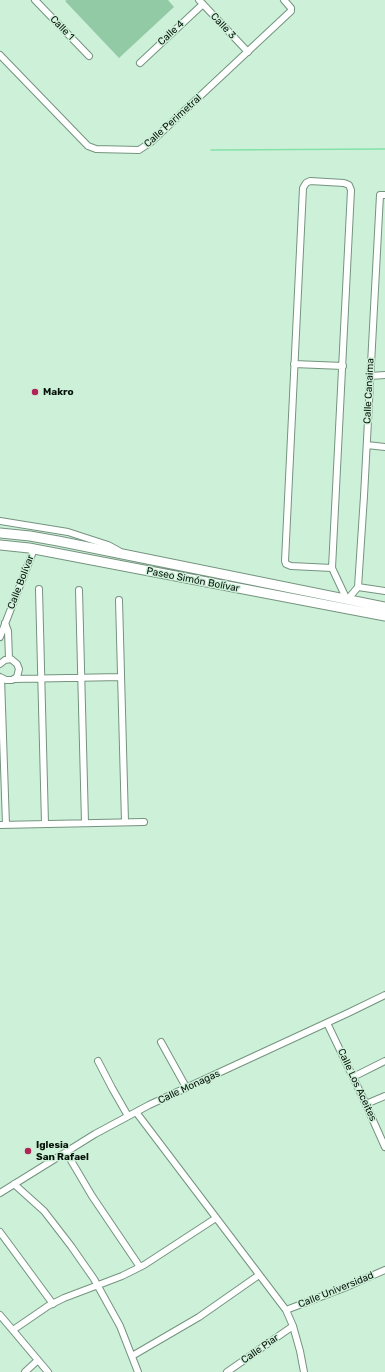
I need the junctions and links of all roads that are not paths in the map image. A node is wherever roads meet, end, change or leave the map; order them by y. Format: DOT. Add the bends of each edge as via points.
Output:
graph roads {
  1 [pos="284,0"];
  2 [pos="39,1"];
  3 [pos="201,2"];
  4 [pos="248,52"];
  5 [pos="0,55"];
  6 [pos="89,56"];
  7 [pos="140,63"];
  8 [pos="383,195"];
  9 [pos="294,364"];
  10 [pos="343,366"];
  11 [pos="385,375"];
  12 [pos="370,376"];
  13 [pos="367,445"];
  14 [pos="385,447"];
  15 [pos="0,521"];
  16 [pos="0,532"];
  17 [pos="38,537"];
  18 [pos="0,545"];
  19 [pos="34,549"];
  20 [pos="124,554"];
  21 [pos="332,568"];
  22 [pos="358,587"];
  23 [pos="39,589"];
  24 [pos="79,590"];
  25 [pos="385,591"];
  26 [pos="119,600"];
  27 [pos="347,600"];
  28 [pos="385,607"];
  29 [pos="345,609"];
  30 [pos="385,616"];
  31 [pos="5,624"];
  32 [pos="0,637"];
  33 [pos="9,659"];
  34 [pos="0,664"];
  35 [pos="1,677"];
  36 [pos="121,677"];
  37 [pos="14,679"];
  38 [pos="125,822"];
  39 [pos="144,822"];
  40 [pos="85,823"];
  41 [pos="45,824"];
  42 [pos="3,825"];
  43 [pos="385,995"];
  44 [pos="327,1023"];
  45 [pos="161,1042"];
  46 [pos="385,1060"];
  47 [pos="98,1061"];
  48 [pos="354,1077"];
  49 [pos="186,1087"];
  50 [pos="385,1096"];
  51 [pos="366,1104"];
  52 [pos="136,1112"];
  53 [pos="128,1116"];
  54 [pos="385,1147"];
  55 [pos="66,1152"];
  56 [pos="14,1184"];
  57 [pos="0,1194"];
  58 [pos="216,1218"];
  59 [pos="0,1232"];
  60 [pos="140,1267"];
  61 [pos="385,1270"];
  62 [pos="259,1275"];
  63 [pos="98,1285"];
  64 [pos="53,1304"];
  65 [pos="286,1310"];
  66 [pos="0,1315"];
  67 [pos="293,1326"];
  68 [pos="13,1330"];
  69 [pos="132,1356"];
  70 [pos="38,1360"];
  71 [pos="25,1372"];
  72 [pos="48,1372"];
  73 [pos="138,1372"];
  74 [pos="227,1372"];
  75 [pos="304,1372"];
  1 -- 4 [label="street, Calle Perimetral" via="291,11"];
  2 -- 6 [label="street, Calle 1"];
  3 -- 4 [label="street, Calle 3"];
  3 -- 7 [label="street, Calle 4"];
  4 -- 5 [label="street, Calle Perimetral" via="152,142 136,150 96,149 88,146"];
  8 -- 12 [label="street, Calle Canaima"];
  9 -- 10 [label="street"];
  9 -- 10 [label="street" via="303,188 310,181 344,183 349,185 351,190"];
  9 -- 21 [label="street" via="285,561 291,566"];
  10 -- 21 [label="street"];
  11 -- 12 [label="street"];
  12 -- 13 [label="street, Calle Canaima"];
  13 -- 14 [label="street"];
  13 -- 22 [label="street, Calle Canaima"];
  15 -- 20 [label="street, Paseo Simón Bolívar" via="68,532 108,545"];
  16 -- 17 [label="main road, Paseo Simón Bolívar"];
  17 -- 19 [label="main road"];
  17 -- 20 [label="main road, Paseo Simón Bolívar"];
  18 -- 19 [label="main road, Paseo Simón Bolívar"];
  19 -- 29 [label="main road, Paseo Simón Bolívar"];
  19 -- 31 [label="street, Calle Bolívar"];
  20 -- 27 [label="main road, Paseo Simón Bolívar"];
  21 -- 27 [label="street"];
  22 -- 25 [label="street"];
  22 -- 27 [label="street"];
  23 -- 41 [label="street"];
  24 -- 40 [label="street"];
  26 -- 36 [label="street"];
  27 -- 28 [label="main road, Paseo Simón Bolívar"];
  27 -- 29 [label="main road"];
  29 -- 30 [label="main road, Paseo Simón Bolívar"];
  31 -- 32 [label="street, Calle Bolívar"];
  31 -- 33 [label="street" via="8,631"];
  33 -- 34 [label="street"];
  33 -- 37 [label="street" via="19,666 19,672"];
  35 -- 37 [label="street"];
  35 -- 42 [label="street"];
  36 -- 37 [label="street"];
  36 -- 38 [label="street"];
  38 -- 39 [label="street"];
  38 -- 40 [label="street"];
  40 -- 41 [label="street"];
  41 -- 42 [label="street"];
  43 -- 44 [label="street, Calle Monagas"];
  44 -- 48 [label="street, Calle Los Aceites"];
  44 -- 49 [label="street, Calle Monagas"];
  45 -- 49 [label="street"];
  46 -- 48 [label="street"];
  47 -- 53 [label="street"];
  48 -- 51 [label="street, Calle Los Aceites"];
  49 -- 52 [label="street, Calle Monagas"];
  50 -- 51 [label="street"];
  51 -- 54 [label="street, Calle Los Aceites"];
  52 -- 53 [label="street, Calle Monagas"];
  52 -- 58 [label="street"];
  53 -- 55 [label="street, Calle Monagas"];
  55 -- 56 [label="street, Calle Monagas"];
  55 -- 60 [label="street"];
  56 -- 57 [label="street, Calle Monagas"];
  56 -- 63 [label="street" via="44,1211"];
  58 -- 60 [label="street"];
  58 -- 62 [label="street"];
  59 -- 64 [label="street"];
  60 -- 63 [label="street"];
  61 -- 65 [label="street, Calle Universidad"];
  62 -- 65 [label="street"];
  62 -- 69 [label="street" via="199,1318"];
  63 -- 64 [label="street"];
  63 -- 69 [label="street" via="120,1326"];
  64 -- 68 [label="street"];
  65 -- 67 [label="street"];
  66 -- 68 [label="street"];
  67 -- 74 [label="street, Calle Piar"];
  67 -- 75 [label="street"];
  68 -- 70 [label="street"];
  69 -- 73 [label="street"];
  70 -- 71 [label="street"];
  70 -- 72 [label="street"];
}
